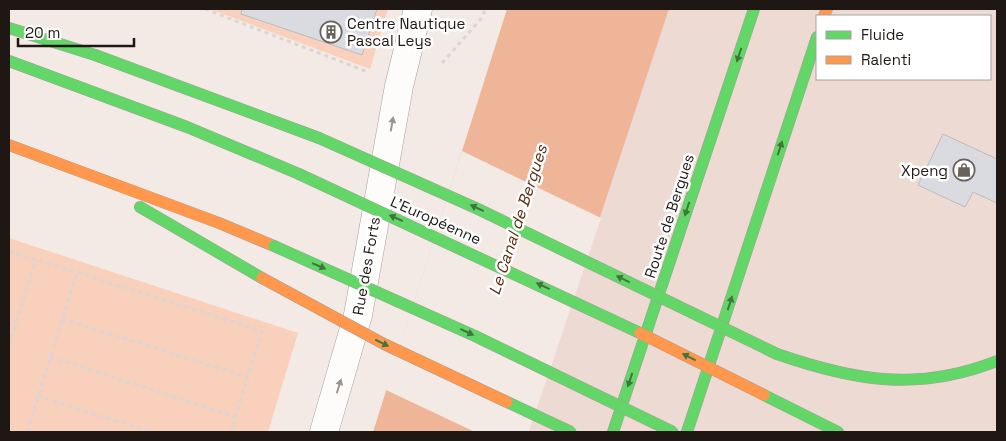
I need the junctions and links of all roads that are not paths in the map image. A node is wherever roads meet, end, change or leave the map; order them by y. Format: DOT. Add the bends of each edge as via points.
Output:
graph roads {
  1 [pos="418,9"];
  2 [pos="754,9"];
  3 [pos="9,28"];
  4 [pos="816,40"];
  5 [pos="9,61"];
  6 [pos="9,145"];
  7 [pos="70,166"];
  8 [pos="997,361"];
  9 [pos="324,432"];
  10 [pos="571,432"];
  11 [pos="613,432"];
  12 [pos="673,432"];
  13 [pos="687,432"];
  14 [pos="838,432"];
  9 -- 1 [label="street, Rue des Forts, one-way" via="358,315 399,86"];
  2 -- 11 [label="main road, Route de Bergues, one-way"];
  8 -- 3 [label="main road, one-way, bridge" via="959,373 908,380 866,379 821,370 777,354 478,208 319,138 95,55"];
  13 -- 4 [label="main road, one-way"];
  14 -- 5 [label="main road, L'Européenne, one-way, bridge" via="581,304 298,174 170,121"];
  6 -- 7 [label="main road"];
  7 -- 10 [label="main road, one-way, bridge" via="262,278 384,344"];
  7 -- 12 [label="main road, one-way, bridge" via="274,246 501,348"];
}
